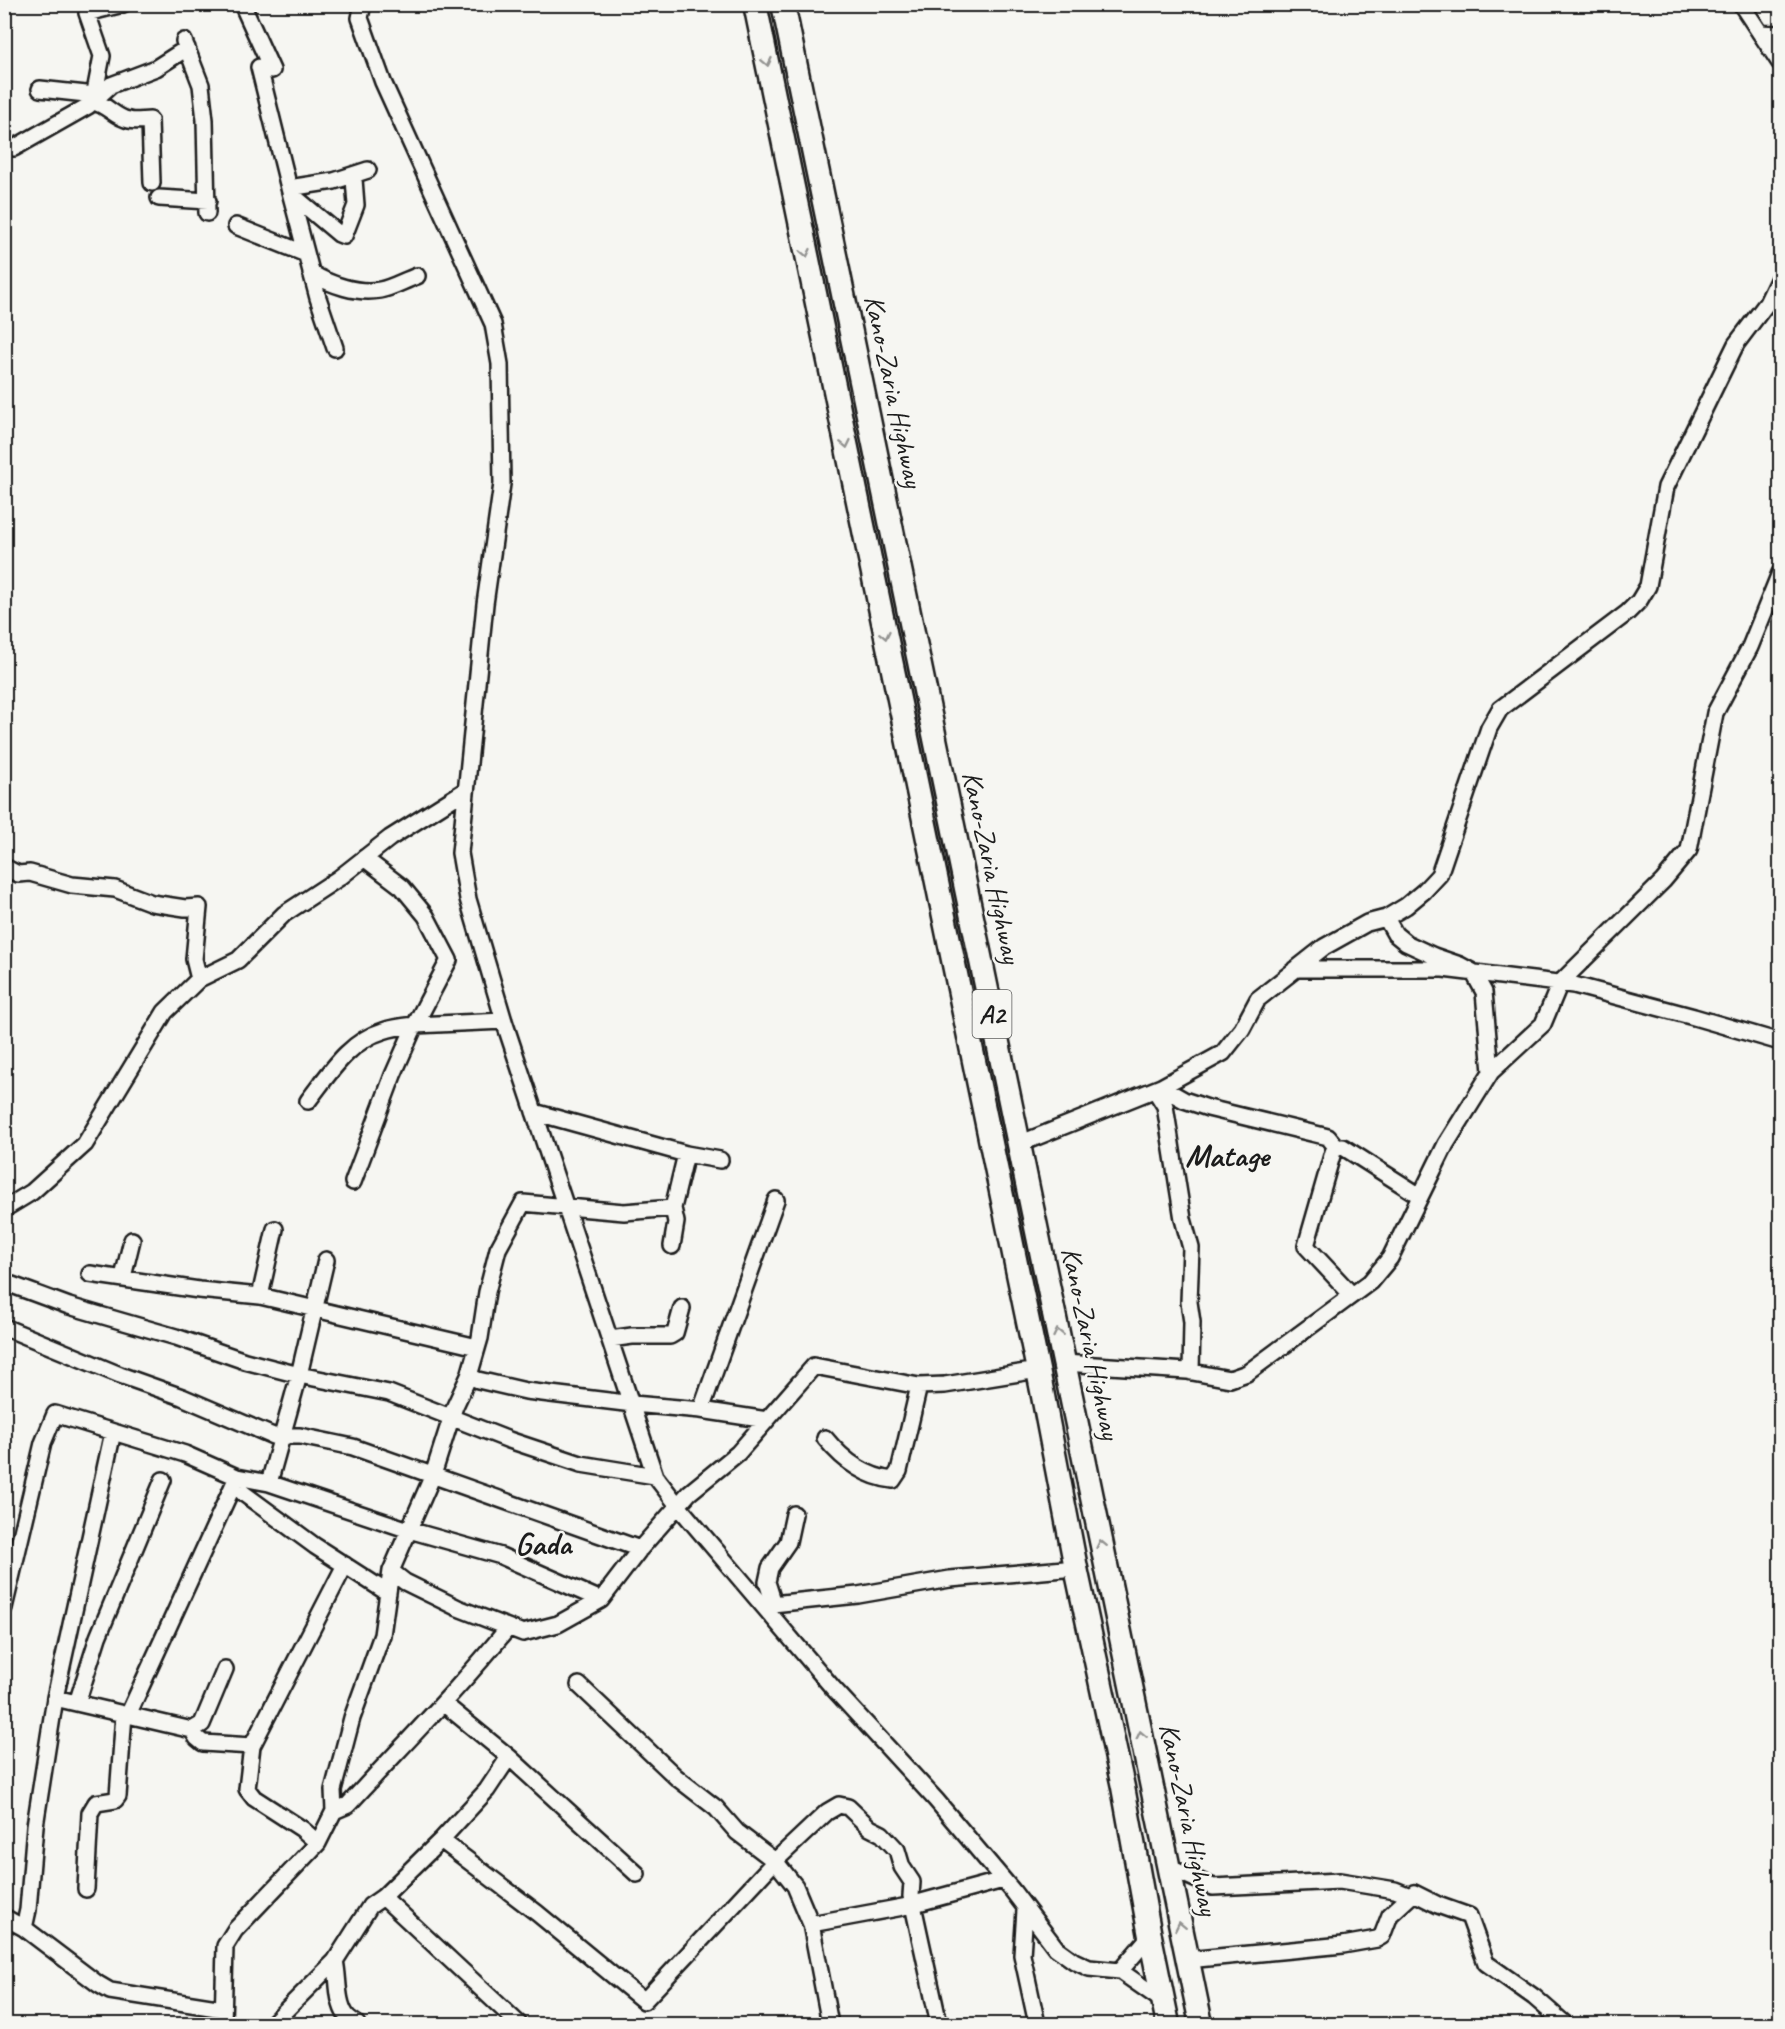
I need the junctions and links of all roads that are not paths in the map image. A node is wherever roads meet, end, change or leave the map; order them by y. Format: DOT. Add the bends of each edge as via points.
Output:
graph roads {
  1 [pos="123,4"];
  2 [pos="242,4"];
  3 [pos="755,4"];
  4 [pos="783,4"];
  5 [pos="1741,4"];
  6 [pos="359,9"];
  7 [pos="1760,33"];
  8 [pos="1780,34"];
  9 [pos="1780,63"];
  10 [pos="40,89"];
  11 [pos="93,102"];
  12 [pos="14,148"];
  13 [pos="368,170"];
  14 [pos="354,179"];
  15 [pos="152,183"];
  16 [pos="289,188"];
  17 [pos="159,198"];
  18 [pos="236,225"];
  19 [pos="306,254"];
  20 [pos="311,273"];
  21 [pos="417,276"];
  22 [pos="1780,276"];
  23 [pos="335,348"];
  24 [pos="1780,573"];
  25 [pos="466,790"];
  26 [pos="364,858"];
  27 [pos="4,867"];
  28 [pos="1386,918"];
  29 [pos="1295,969"];
  30 [pos="1473,972"];
  31 [pos="199,979"];
  32 [pos="1560,983"];
  33 [pos="504,1021"];
  34 [pos="416,1024"];
  35 [pos="1780,1042"];
  36 [pos="1491,1072"];
  37 [pos="1158,1089"];
  38 [pos="308,1101"];
  39 [pos="534,1112"];
  40 [pos="1019,1144"];
  41 [pos="1337,1148"];
  42 [pos="686,1154"];
  43 [pos="720,1160"];
  44 [pos="353,1182"];
  45 [pos="1420,1196"];
  46 [pos="776,1200"];
  47 [pos="566,1206"];
  48 [pos="673,1208"];
  49 [pos="4,1209"];
  50 [pos="275,1229"];
  51 [pos="132,1240"];
  52 [pos="672,1246"];
  53 [pos="326,1260"];
  54 [pos="90,1274"];
  55 [pos="123,1277"];
  56 [pos="4,1282"];
  57 [pos="1352,1295"];
  58 [pos="260,1296"];
  59 [pos="315,1308"];
  60 [pos="682,1308"];
  61 [pos="4,1327"];
  62 [pos="610,1339"];
  63 [pos="477,1347"];
  64 [pos="1064,1363"];
  65 [pos="1038,1370"];
  66 [pos="1191,1372"];
  67 [pos="299,1375"];
  68 [pos="469,1376"];
  69 [pos="919,1386"];
  70 [pos="633,1404"];
  71 [pos="701,1410"];
  72 [pos="452,1417"];
  73 [pos="767,1420"];
  74 [pos="113,1432"];
  75 [pos="284,1435"];
  76 [pos="825,1438"];
  77 [pos="432,1475"];
  78 [pos="655,1476"];
  79 [pos="237,1477"];
  80 [pos="163,1480"];
  81 [pos="269,1483"];
  82 [pos="243,1493"];
  83 [pos="679,1507"];
  84 [pos="794,1514"];
  85 [pos="408,1530"];
  86 [pos="640,1549"];
  87 [pos="345,1565"];
  88 [pos="1076,1568"];
  89 [pos="391,1571"];
  90 [pos="388,1593"];
  91 [pos="601,1600"];
  92 [pos="768,1604"];
  93 [pos="4,1608"];
  94 [pos="508,1628"];
  95 [pos="225,1669"];
  96 [pos="579,1685"];
  97 [pos="55,1698"];
  98 [pos="77,1703"];
  99 [pos="442,1703"];
  100 [pos="126,1714"];
  101 [pos="192,1730"];
  102 [pos="252,1746"];
  103 [pos="509,1756"];
  104 [pos="1150,1781"];
  105 [pos="1123,1787"];
  106 [pos="334,1811"];
  107 [pos="441,1840"];
  108 [pos="318,1843"];
  109 [pos="774,1861"];
  110 [pos="1168,1867"];
  111 [pos="637,1874"];
  112 [pos="1003,1880"];
  113 [pos="86,1889"];
  114 [pos="1410,1896"];
  115 [pos="383,1897"];
  116 [pos="913,1904"];
  117 [pos="1025,1910"];
  118 [pos="4,1917"];
  119 [pos="811,1924"];
  120 [pos="24,1928"];
  121 [pos="1150,1936"];
  122 [pos="1187,1960"];
  123 [pos="335,1961"];
  124 [pos="1120,1971"];
  125 [pos="1163,2001"];
  126 [pos="223,2017"];
  127 [pos="272,2025"];
  128 [pos="357,2025"];
  129 [pos="519,2025"];
  130 [pos="830,2025"];
  131 [pos="939,2025"];
  132 [pos="1037,2025"];
  133 [pos="1168,2025"];
  134 [pos="1201,2025"];
  135 [pos="1565,2025"];
  1 -- 11 [label="street" via="87,13 102,57"];
  2 -- 16 [label="street" via="266,69"];
  3 -- 65 [label="highway, Kano-Zaria Highway / A2, one-way"];
  4 -- 40 [label="highway, Kano-Zaria Highway / A2"];
  5 -- 7 [label="street"];
  6 -- 25 [label="street" via="383,82 493,324 500,364 502,484"];
  7 -- 8 [label="street"];
  7 -- 9 [label="street"];
  10 -- 11 [label="street" via="86,93"];
  11 -- 12 [label="street"];
  11 -- 15 [label="street" via="102,103 128,120 150,120"];
  11 -- 17 [label="street" via="111,85 148,71 185,44 201,85 207,207"];
  13 -- 16 [label="street" via="334,181"];
  14 -- 16 [label="street" via="356,205 344,236"];
  16 -- 19 [label="street"];
  18 -- 19 [label="street"];
  19 -- 20 [label="street"];
  20 -- 21 [label="street" via="326,282 359,291 381,290"];
  20 -- 23 [label="street"];
  22 -- 28 [label="street" via="1767,303 1736,344 1666,487 1648,586 1639,601 1500,709 1489,728 1439,875"];
  24 -- 32 [label="street" via="1750,646 1715,713 1689,850"];
  25 -- 26 [label="street"];
  25 -- 33 [label="street" via="460,853 468,898"];
  26 -- 31 [label="street" via="284,914 238,960"];
  26 -- 34 [label="street" via="402,887 426,916 449,960"];
  27 -- 31 [label="street" via="18,874 30,873 72,885 115,889 152,903 199,908 194,958"];
  28 -- 29 [label="street" via="1367,923"];
  28 -- 30 [label="street" via="1406,943"];
  29 -- 30 [label="street"];
  29 -- 37 [label="street" via="1258,999 1223,1053"];
  30 -- 32 [label="street"];
  30 -- 36 [label="street" via="1484,992"];
  31 -- 49 [label="street" via="165,1012 85,1144 32,1192"];
  32 -- 35 [label="street"];
  32 -- 36 [label="street" via="1542,1024"];
  33 -- 34 [label="street"];
  33 -- 39 [label="street"];
  34 -- 38 [label="street" via="382,1031 362,1041 340,1059"];
  34 -- 44 [label="street"];
  36 -- 45 [label="street" via="1446,1144"];
  37 -- 40 [label="street"];
  37 -- 41 [label="street" via="1208,1108 1328,1137"];
  37 -- 66 [label="street" via="1165,1106 1191,1248"];
  39 -- 42 [label="street"];
  39 -- 47 [label="street"];
  64 -- 40 [label="highway, Kano-Zaria Highway / A2, one-way"];
  41 -- 45 [label="street" via="1343,1147"];
  41 -- 57 [label="street" via="1306,1246"];
  42 -- 43 [label="street"];
  42 -- 48 [label="street"];
  45 -- 57 [label="street" via="1390,1258 1370,1282"];
  46 -- 71 [label="street"];
  47 -- 48 [label="street" via="624,1212"];
  47 -- 62 [label="street"];
  47 -- 63 [label="street" via="523,1203 498,1249"];
  48 -- 52 [label="street"];
  50 -- 58 [label="street"];
  51 -- 55 [label="street"];
  53 -- 59 [label="street"];
  54 -- 55 [label="street"];
  55 -- 58 [label="street"];
  56 -- 67 [label="street" via="69,1306"];
  57 -- 66 [label="street" via="1247,1373 1230,1379"];
  58 -- 59 [label="street"];
  59 -- 63 [label="street"];
  59 -- 67 [label="street"];
  60 -- 62 [label="street" via="675,1333 670,1336"];
  61 -- 75 [label="street" via="273,1436"];
  62 -- 70 [label="street"];
  63 -- 68 [label="street"];
  64 -- 66 [label="street"];
  104 -- 64 [label="highway, Kano-Zaria Highway / A2, one-way"];
  65 -- 69 [label="street"];
  65 -- 88 [label="highway, Kano-Zaria Highway / A2"];
  67 -- 72 [label="street" via="389,1393"];
  67 -- 75 [label="street"];
  68 -- 70 [label="street" via="526,1391"];
  68 -- 72 [label="street"];
  69 -- 73 [label="street" via="814,1366"];
  69 -- 76 [label="street" via="899,1471 892,1480 856,1468"];
  70 -- 71 [label="street"];
  70 -- 78 [label="street"];
  71 -- 73 [label="street"];
  72 -- 77 [label="street"];
  72 -- 78 [label="street" via="581,1464"];
  73 -- 83 [label="street" via="738,1453 689,1493"];
  74 -- 79 [label="street" via="185,1454"];
  74 -- 93 [label="street" via="55,1414 43,1443"];
  74 -- 97 [label="street"];
  75 -- 77 [label="street" via="353,1447"];
  75 -- 81 [label="street"];
  77 -- 85 [label="street"];
  77 -- 86 [label="street"];
  78 -- 83 [label="street"];
  79 -- 81 [label="street"];
  79 -- 100 [label="street"];
  80 -- 98 [label="street" via="98,1637"];
  81 -- 85 [label="street"];
  82 -- 87 [label="street"];
  83 -- 86 [label="street"];
  83 -- 92 [label="street"];
  84 -- 92 [label="street" via="788,1542 770,1568"];
  85 -- 89 [label="street"];
  85 -- 91 [label="street" via="501,1556"];
  86 -- 91 [label="street"];
  87 -- 90 [label="street"];
  87 -- 102 [label="street"];
  88 -- 92 [label="street" via="950,1579 858,1595"];
  88 -- 105 [label="highway, Kano-Zaria Highway / A2"];
  89 -- 90 [label="street"];
  89 -- 94 [label="street" via="458,1608"];
  90 -- 106 [label="street" via="382,1635 352,1718 333,1790"];
  91 -- 94 [label="street" via="558,1624 523,1633"];
  92 -- 112 [label="street" via="833,1689 936,1800"];
  94 -- 99 [label="street"];
  95 -- 101 [label="street" via="202,1724"];
  96 -- 109 [label="street" via="676,1777 716,1808 736,1832"];
  97 -- 98 [label="street"];
  97 -- 120 [label="street"];
  98 -- 100 [label="street"];
  99 -- 103 [label="street"];
  99 -- 106 [label="street" via="348,1805"];
  100 -- 101 [label="street"];
  100 -- 113 [label="street" via="118,1796 96,1803 90,1813"];
  101 -- 102 [label="street" via="203,1743"];
  102 -- 108 [label="street" via="247,1789"];
  103 -- 107 [label="street" via="487,1790"];
  103 -- 111 [label="street"];
  104 -- 105 [label="highway"];
  104 -- 110 [label="highway, Kano-Zaria Highway / A2"];
  105 -- 121 [label="highway, Kano-Zaria Highway / A2"];
  106 -- 108 [label="street"];
  107 -- 109 [label="street" via="644,2001"];
  107 -- 115 [label="street"];
  108 -- 126 [label="street" via="235,1930 225,1946"];
  109 -- 116 [label="street" via="827,1812 839,1805 848,1807 897,1850 912,1882"];
  109 -- 119 [label="street" via="795,1886"];
  110 -- 114 [label="street" via="1213,1887 1340,1881 1378,1886"];
  122 -- 110 [label="highway, Kano-Zaria Highway / A2, one-way"];
  112 -- 116 [label="street"];
  112 -- 117 [label="street"];
  114 -- 122 [label="street" via="1390,1916 1377,1939"];
  114 -- 135 [label="street" via="1414,1893 1469,1916 1486,1964 1534,1997"];
  115 -- 123 [label="street" via="370,1906"];
  115 -- 129 [label="street"];
  116 -- 119 [label="street"];
  116 -- 131 [label="street"];
  117 -- 124 [label="street" via="1056,1948 1074,1961 1089,1968"];
  117 -- 132 [label="street" via="1022,1955"];
  118 -- 120 [label="street"];
  119 -- 130 [label="street"];
  120 -- 126 [label="street" via="110,1991"];
  121 -- 124 [label="street"];
  121 -- 125 [label="highway, Kano-Zaria Highway / A2"];
  122 -- 134 [label="highway, Kano-Zaria Highway / A2"];
  123 -- 127 [label="street"];
  123 -- 128 [label="street" via="345,2014"];
  124 -- 125 [label="street"];
  125 -- 133 [label="highway, Kano-Zaria Highway / A2"];
}
